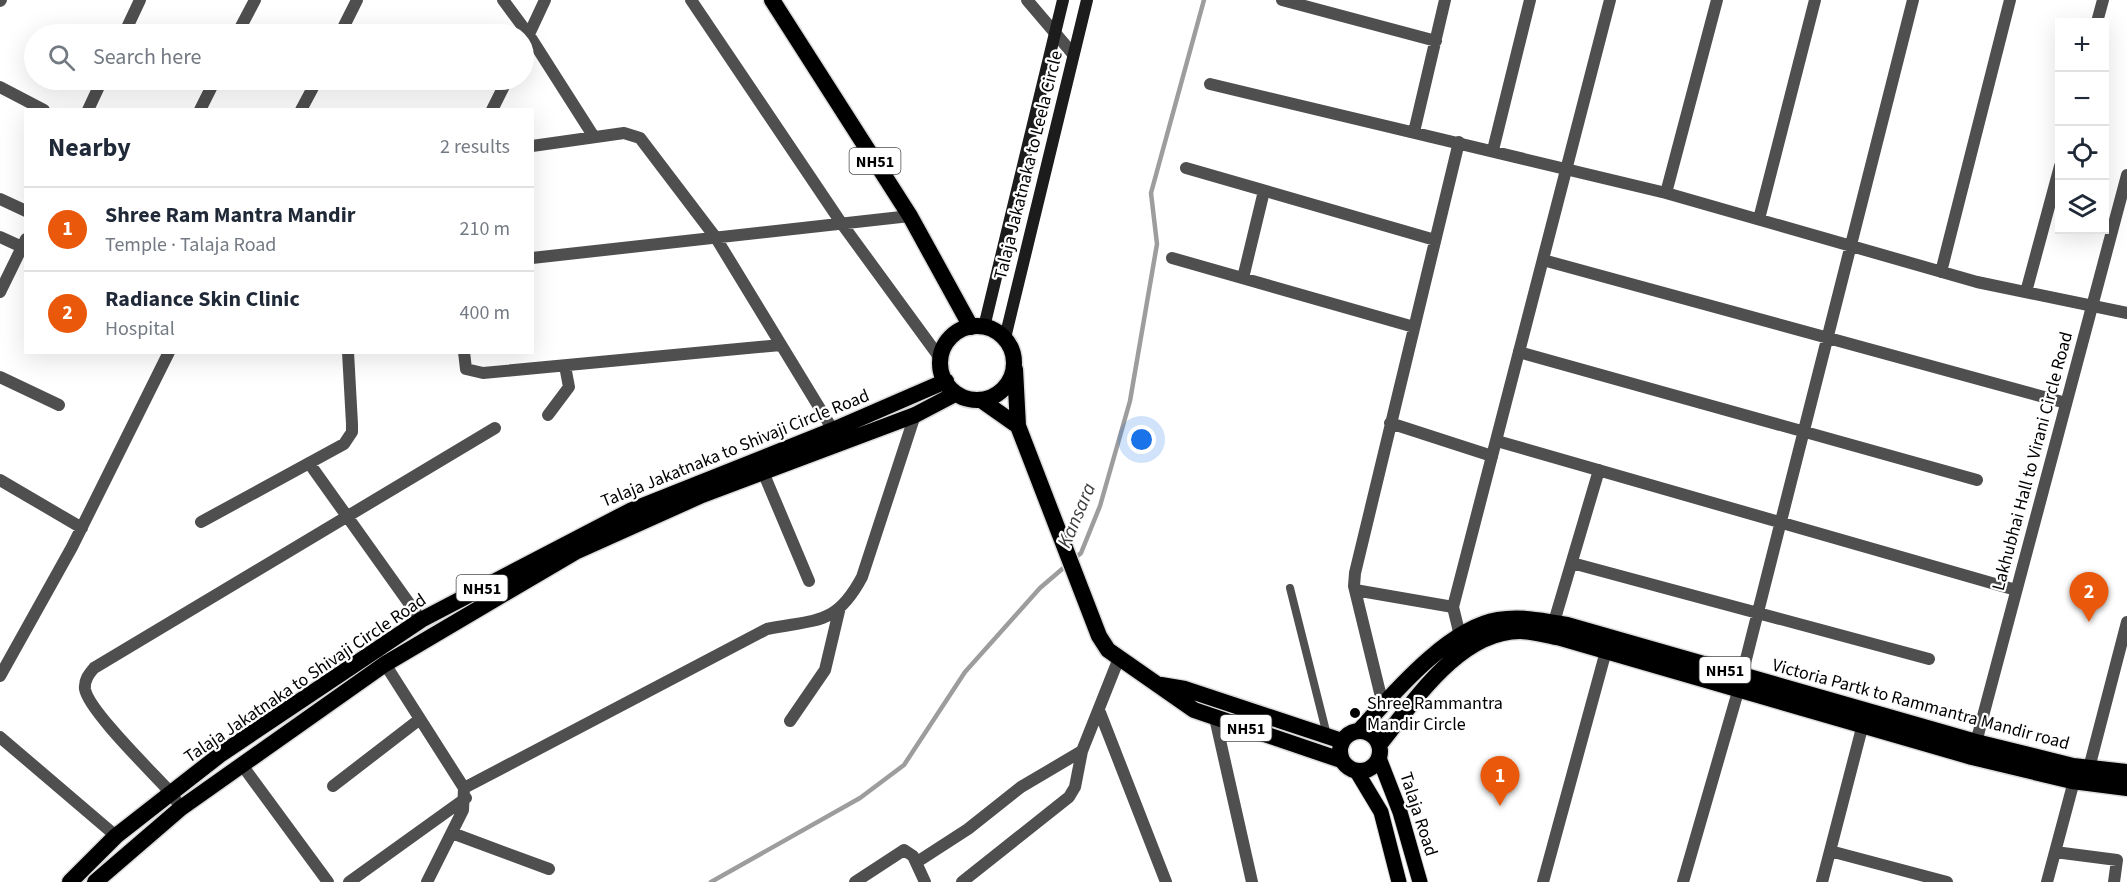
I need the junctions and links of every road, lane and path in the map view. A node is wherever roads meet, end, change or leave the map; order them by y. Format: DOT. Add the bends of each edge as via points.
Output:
graph roads {
  1 [pos="140,0"];
  2 [pos="255,0"];
  3 [pos="357,0"];
  4 [pos="503,0"];
  5 [pos="545,0"];
  6 [pos="690,0"];
  7 [pos="772,0"];
  8 [pos="1027,0"];
  9 [pos="1063,0"];
  10 [pos="1087,0"];
  11 [pos="1282,0"];
  12 [pos="1445,0"];
  13 [pos="1530,0"];
  14 [pos="1610,0"];
  15 [pos="1717,0"];
  16 [pos="1815,0"];
  17 [pos="1913,0"];
  18 [pos="2010,0"];
  19 [pos="2103,0"];
  20 [pos="2098,18"];
  21 [pos="129,24"];
  22 [pos="242,24"];
  23 [pos="345,24"];
  24 [pos="517,24"];
  25 [pos="534,24"];
  26 [pos="1055,32"];
  27 [pos="1436,41"];
  28 [pos="534,51"];
  29 [pos="1074,54"];
  30 [pos="1210,84"];
  31 [pos="0,87"];
  32 [pos="97,90"];
  33 [pos="210,90"];
  34 [pos="312,90"];
  35 [pos="502,90"];
  36 [pos="40,108"];
  37 [pos="89,108"];
  38 [pos="201,108"];
  39 [pos="302,108"];
  40 [pos="493,108"];
  41 [pos="1414,132"];
  42 [pos="594,137"];
  43 [pos="1459,142"];
  44 [pos="534,146"];
  45 [pos="1493,150"];
  46 [pos="1186,168"];
  47 [pos="1567,168"];
  48 [pos="2127,176"];
  49 [pos="2056,180"];
  50 [pos="1264,191"];
  51 [pos="1666,193"];
  52 [pos="0,199"];
  53 [pos="2123,209"];
  54 [pos="24,210"];
  55 [pos="910,216"];
  56 [pos="1759,219"];
  57 [pos="842,224"];
  58 [pos="0,237"];
  59 [pos="716,238"];
  60 [pos="1436,240"];
  61 [pos="24,243"];
  62 [pos="1852,246"];
  63 [pos="534,258"];
  64 [pos="1172,258"];
  65 [pos="1543,260"];
  66 [pos="1941,272"];
  67 [pos="1243,278"];
  68 [pos="2,284"];
  69 [pos="2026,292"];
  70 [pos="2093,305"];
  71 [pos="2127,313"];
  72 [pos="977,327"];
  73 [pos="1414,327"];
  74 [pos="1828,337"];
  75 [pos="1005,338"];
  76 [pos="781,345"];
  77 [pos="1520,352"];
  78 [pos="168,354"];
  79 [pos="348,354"];
  80 [pos="464,354"];
  81 [pos="940,358"];
  82 [pos="565,366"];
  83 [pos="1015,369"];
  84 [pos="0,377"];
  85 [pos="951,388"];
  86 [pos="981,400"];
  87 [pos="2066,404"];
  88 [pos="59,405"];
  89 [pos="915,415"];
  90 [pos="548,416"];
  91 [pos="1390,423"];
  92 [pos="495,428"];
  93 [pos="1019,429"];
  94 [pos="833,430"];
  95 [pos="1804,430"];
  96 [pos="1497,441"];
  97 [pos="1492,456"];
  98 [pos="309,463"];
  99 [pos="1599,470"];
  100 [pos="763,472"];
  101 [pos="0,480"];
  102 [pos="1977,480"];
  103 [pos="348,516"];
  104 [pos="1780,521"];
  105 [pos="201,522"];
  106 [pos="82,528"];
  107 [pos="1572,563"];
  108 [pos="809,580"];
  109 [pos="1290,588"];
  110 [pos="1355,590"];
  111 [pos="2016,590"];
  112 [pos="1453,607"];
  113 [pos="839,611"];
  114 [pos="1758,613"];
  115 [pos="422,620"];
  116 [pos="1554,622"];
  117 [pos="2127,622"];
  118 [pos="1462,643"];
  119 [pos="1605,651"];
  120 [pos="1119,658"];
  121 [pos="1929,659"];
  122 [pos="385,664"];
  123 [pos="0,676"];
  124 [pos="1740,682"];
  125 [pos="1158,685"];
  126 [pos="1383,705"];
  127 [pos="1099,710"];
  128 [pos="1215,717"];
  129 [pos="420,719"];
  130 [pos="790,721"];
  131 [pos="1863,724"];
  132 [pos="1359,731"];
  133 [pos="0,737"];
  134 [pos="1335,738"];
  135 [pos="1974,749"];
  136 [pos="1082,751"];
  137 [pos="1379,751"];
  138 [pos="1341,760"];
  139 [pos="242,765"];
  140 [pos="2089,768"];
  141 [pos="1358,772"];
  142 [pos="2127,772"];
  143 [pos="2074,781"];
  144 [pos="333,786"];
  145 [pos="2127,788"];
  146 [pos="171,793"];
  147 [pos="465,793"];
  148 [pos="181,808"];
  149 [pos="452,833"];
  150 [pos="116,836"];
  151 [pos="1830,851"];
  152 [pos="2055,852"];
  153 [pos="916,862"];
  154 [pos="549,869"];
  155 [pos="70,882"];
  156 [pos="95,882"];
  157 [pos="328,882"];
  158 [pos="348,882"];
  159 [pos="428,882"];
  160 [pos="855,882"];
  161 [pos="925,882"];
  162 [pos="962,882"];
  163 [pos="1166,882"];
  164 [pos="1252,882"];
  165 [pos="1399,882"];
  166 [pos="1420,882"];
  167 [pos="1543,882"];
  168 [pos="1683,882"];
  169 [pos="1822,882"];
  170 [pos="1947,882"];
  171 [pos="2047,882"];
  172 [pos="2114,882"];
  1 -- 21 [label="street"];
  2 -- 22 [label="street"];
  3 -- 23 [label="street"];
  4 -- 24 [label="street"];
  5 -- 25 [label="street"];
  6 -- 57 [label="street"];
  7 -- 55 [label="highway, NH51"];
  8 -- 26 [label="street"];
  9 -- 26 [label="main road, Talaja Jakatnaka to Leela Circle"];
  10 -- 29 [label="main road, Talaja Jakatnaka to Leela Circle"];
  11 -- 27 [label="street"];
  12 -- 27 [label="street"];
  13 -- 45 [label="street"];
  14 -- 47 [label="street"];
  15 -- 51 [label="street"];
  16 -- 56 [label="street"];
  17 -- 62 [label="street"];
  18 -- 66 [label="street"];
  19 -- 20 [label="street"];
  26 -- 29 [label="street"];
  26 -- 72 [label="main road, Talaja Jakatnaka to Leela Circle"];
  27 -- 41 [label="street"];
  28 -- 42 [label="street"];
  29 -- 75 [label="main road, Talaja Jakatnaka to Leela Circle"];
  30 -- 41 [label="street"];
  31 -- 36 [label="street"];
  32 -- 37 [label="street"];
  33 -- 38 [label="street"];
  34 -- 39 [label="street"];
  35 -- 40 [label="street"];
  41 -- 43 [label="street"];
  42 -- 44 [label="street"];
  42 -- 59 [label="street" via="624,133 640,138"];
  43 -- 45 [label="street"];
  43 -- 60 [label="street"];
  45 -- 47 [label="street"];
  46 -- 50 [label="street"];
  47 -- 51 [label="street"];
  47 -- 65 [label="street"];
  48 -- 53 [label="street, Lakhubhai Hall to Virani Circle Road"];
  49 -- 69 [label="street"];
  50 -- 60 [label="street"];
  50 -- 67 [label="street"];
  51 -- 56 [label="street"];
  52 -- 54 [label="street"];
  53 -- 70 [label="street, Lakhubhai Hall to Virani Circle Road"];
  55 -- 57 [label="street"];
  55 -- 72 [label="highway, NH51"];
  56 -- 62 [label="street"];
  57 -- 59 [label="street"];
  57 -- 81 [label="street"];
  58 -- 61 [label="street"];
  59 -- 63 [label="street"];
  59 -- 76 [label="street"];
  60 -- 73 [label="street"];
  61 -- 68 [label="street"];
  62 -- 66 [label="street"];
  62 -- 74 [label="street"];
  64 -- 67 [label="street"];
  65 -- 74 [label="street"];
  65 -- 77 [label="street"];
  66 -- 69 [label="street"];
  67 -- 73 [label="street"];
  69 -- 70 [label="street"];
  70 -- 71 [label="street"];
  70 -- 87 [label="street, Lakhubhai Hall to Virani Circle Road"];
  72 -- 75 [label="highway" via="991,328"];
  72 -- 81 [label="highway" via="959,331 946,342"];
  73 -- 91 [label="street"];
  74 -- 87 [label="street"];
  74 -- 95 [label="street"];
  75 -- 83 [label="highway, NH51" via="1014,352"];
  76 -- 82 [label="street"];
  76 -- 94 [label="street"];
  77 -- 95 [label="street"];
  77 -- 96 [label="street"];
  78 -- 106 [label="street"];
  79 -- 98 [label="street" via="352,432 344,444"];
  80 -- 82 [label="street" via="466,369 483,373"];
  81 -- 85 [label="highway" via="942,374"];
  82 -- 90 [label="street" via="569,387"];
  83 -- 86 [label="highway" via="1009,384 996,396"];
  83 -- 93 [label="highway, NH51"];
  84 -- 88 [label="street"];
  85 -- 86 [label="highway"];
  85 -- 89 [label="highway, Talaja Jakatnaka to Shivaji Circle Road / NH51"];
  85 -- 94 [label="highway, Talaja Jakatnaka to Shivaji Circle Road / NH51"];
  86 -- 93 [label="highway"];
  87 -- 111 [label="street, Lakhubhai Hall to Virani Circle Road"];
  89 -- 100 [label="highway, Talaja Jakatnaka to Shivaji Circle Road / NH51"];
  89 -- 113 [label="street" via="862,577"];
  91 -- 97 [label="street"];
  91 -- 110 [label="street" via="1355,573"];
  92 -- 103 [label="street"];
  93 -- 120 [label="highway, NH51" via="1099,636"];
  94 -- 115 [label="highway, Talaja Jakatnaka to Shivaji Circle Road / NH51" via="630,511"];
  95 -- 102 [label="street"];
  95 -- 104 [label="street"];
  96 -- 97 [label="street"];
  96 -- 99 [label="street"];
  97 -- 112 [label="street"];
  98 -- 103 [label="street"];
  98 -- 105 [label="street"];
  99 -- 104 [label="street"];
  99 -- 107 [label="street"];
  100 -- 108 [label="street"];
  100 -- 122 [label="highway, Talaja Jakatnaka to Shivaji Circle Road / NH51" via="575,552"];
  101 -- 106 [label="street"];
  103 -- 115 [label="street"];
  103 -- 146 [label="street" via="94,668 87,676 85,687 92,705"];
  104 -- 111 [label="street"];
  104 -- 114 [label="street"];
  106 -- 123 [label="street"];
  107 -- 114 [label="street"];
  107 -- 116 [label="street"];
  109 -- 134 [label="lane"];
  110 -- 112 [label="street"];
  110 -- 126 [label="street"];
  111 -- 135 [label="street, Lakhubhai Hall to Virani Circle Road"];
  112 -- 118 [label="street"];
  113 -- 130 [label="street" via="825,670"];
  113 -- 147 [label="street" via="821,620 767,629"];
  114 -- 121 [label="street"];
  114 -- 124 [label="street"];
  115 -- 146 [label="highway, Talaja Jakatnaka to Shivaji Circle Road / NH51" via="232,747"];
  116 -- 118 [label="highway, Victoria Partk to Rammantra Mandir road / NH51" via="1530,618 1496,620"];
  116 -- 124 [label="highway, Victoria Partk to Rammantra Mandir road / NH51"];
  117 -- 140 [label="street"];
  118 -- 119 [label="highway, Victoria Partk to Rammantra Mandir road / NH51" via="1520,631"];
  118 -- 126 [label="highway, Victoria Partk to Rammantra Mandir road / NH51" via="1428,659"];
  118 -- 137 [label="highway, Victoria Partk to Rammantra Mandir road / NH51"];
  119 -- 124 [label="highway, Victoria Partk to Rammantra Mandir road / NH51"];
  119 -- 167 [label="street"];
  120 -- 125 [label="highway, NH51"];
  120 -- 127 [label="street"];
  122 -- 129 [label="street"];
  122 -- 139 [label="highway, Talaja Jakatnaka to Shivaji Circle Road / NH51"];
  124 -- 131 [label="highway, Victoria Partk to Rammantra Mandir road / NH51"];
  124 -- 135 [label="highway, Victoria Partk to Rammantra Mandir road / NH51"];
  124 -- 168 [label="street"];
  125 -- 128 [label="highway, NH51" via="1186,707"];
  125 -- 134 [label="highway, NH51" via="1185,689"];
  126 -- 132 [label="highway, Victoria Partk to Rammantra Mandir road / NH51"];
  127 -- 136 [label="street"];
  127 -- 163 [label="street"];
  128 -- 138 [label="highway, NH51"];
  128 -- 164 [label="street"];
  129 -- 144 [label="street"];
  129 -- 147 [label="street"];
  131 -- 135 [label="highway, Victoria Partk to Rammantra Mandir road / NH51"];
  131 -- 151 [label="street"];
  132 -- 134 [label="highway, NH51"];
  132 -- 137 [label="highway" via="1371,734"];
  133 -- 150 [label="street"];
  134 -- 138 [label="highway"];
  135 -- 140 [label="highway, Victoria Partk to Rammantra Mandir road / NH51"];
  135 -- 143 [label="highway, Victoria Partk to Rammantra Mandir road / NH51"];
  136 -- 153 [label="street" via="1013,792 968,829"];
  136 -- 162 [label="street" via="1075,787 1069,797"];
  137 -- 141 [label="highway, NH51" via="1371,768"];
  137 -- 166 [label="main road, Talaja Road"];
  138 -- 141 [label="highway, NH51"];
  139 -- 148 [label="highway, Talaja Jakatnaka to Shivaji Circle Road / NH51"];
  139 -- 157 [label="street"];
  140 -- 142 [label="highway, Victoria Partk to Rammantra Mandir road / NH51"];
  141 -- 165 [label="main road, Talaja Road" via="1381,812"];
  143 -- 145 [label="highway, Victoria Partk to Rammantra Mandir road / NH51"];
  143 -- 152 [label="street"];
  146 -- 148 [label="street"];
  146 -- 150 [label="highway, Talaja Jakatnaka to Shivaji Circle Road / NH51"];
  147 -- 149 [label="street"];
  147 -- 158 [label="street"];
  148 -- 156 [label="highway, Talaja Jakatnaka to Shivaji Circle Road / NH51"];
  149 -- 154 [label="street"];
  149 -- 159 [label="street"];
  150 -- 155 [label="highway, Talaja Jakatnaka to Shivaji Circle Road / NH51"];
  151 -- 169 [label="street"];
  151 -- 170 [label="street"];
  152 -- 171 [label="street"];
  152 -- 172 [label="street" via="2117,860"];
  153 -- 160 [label="street" via="909,851 901,852"];
  153 -- 161 [label="street"];
}
